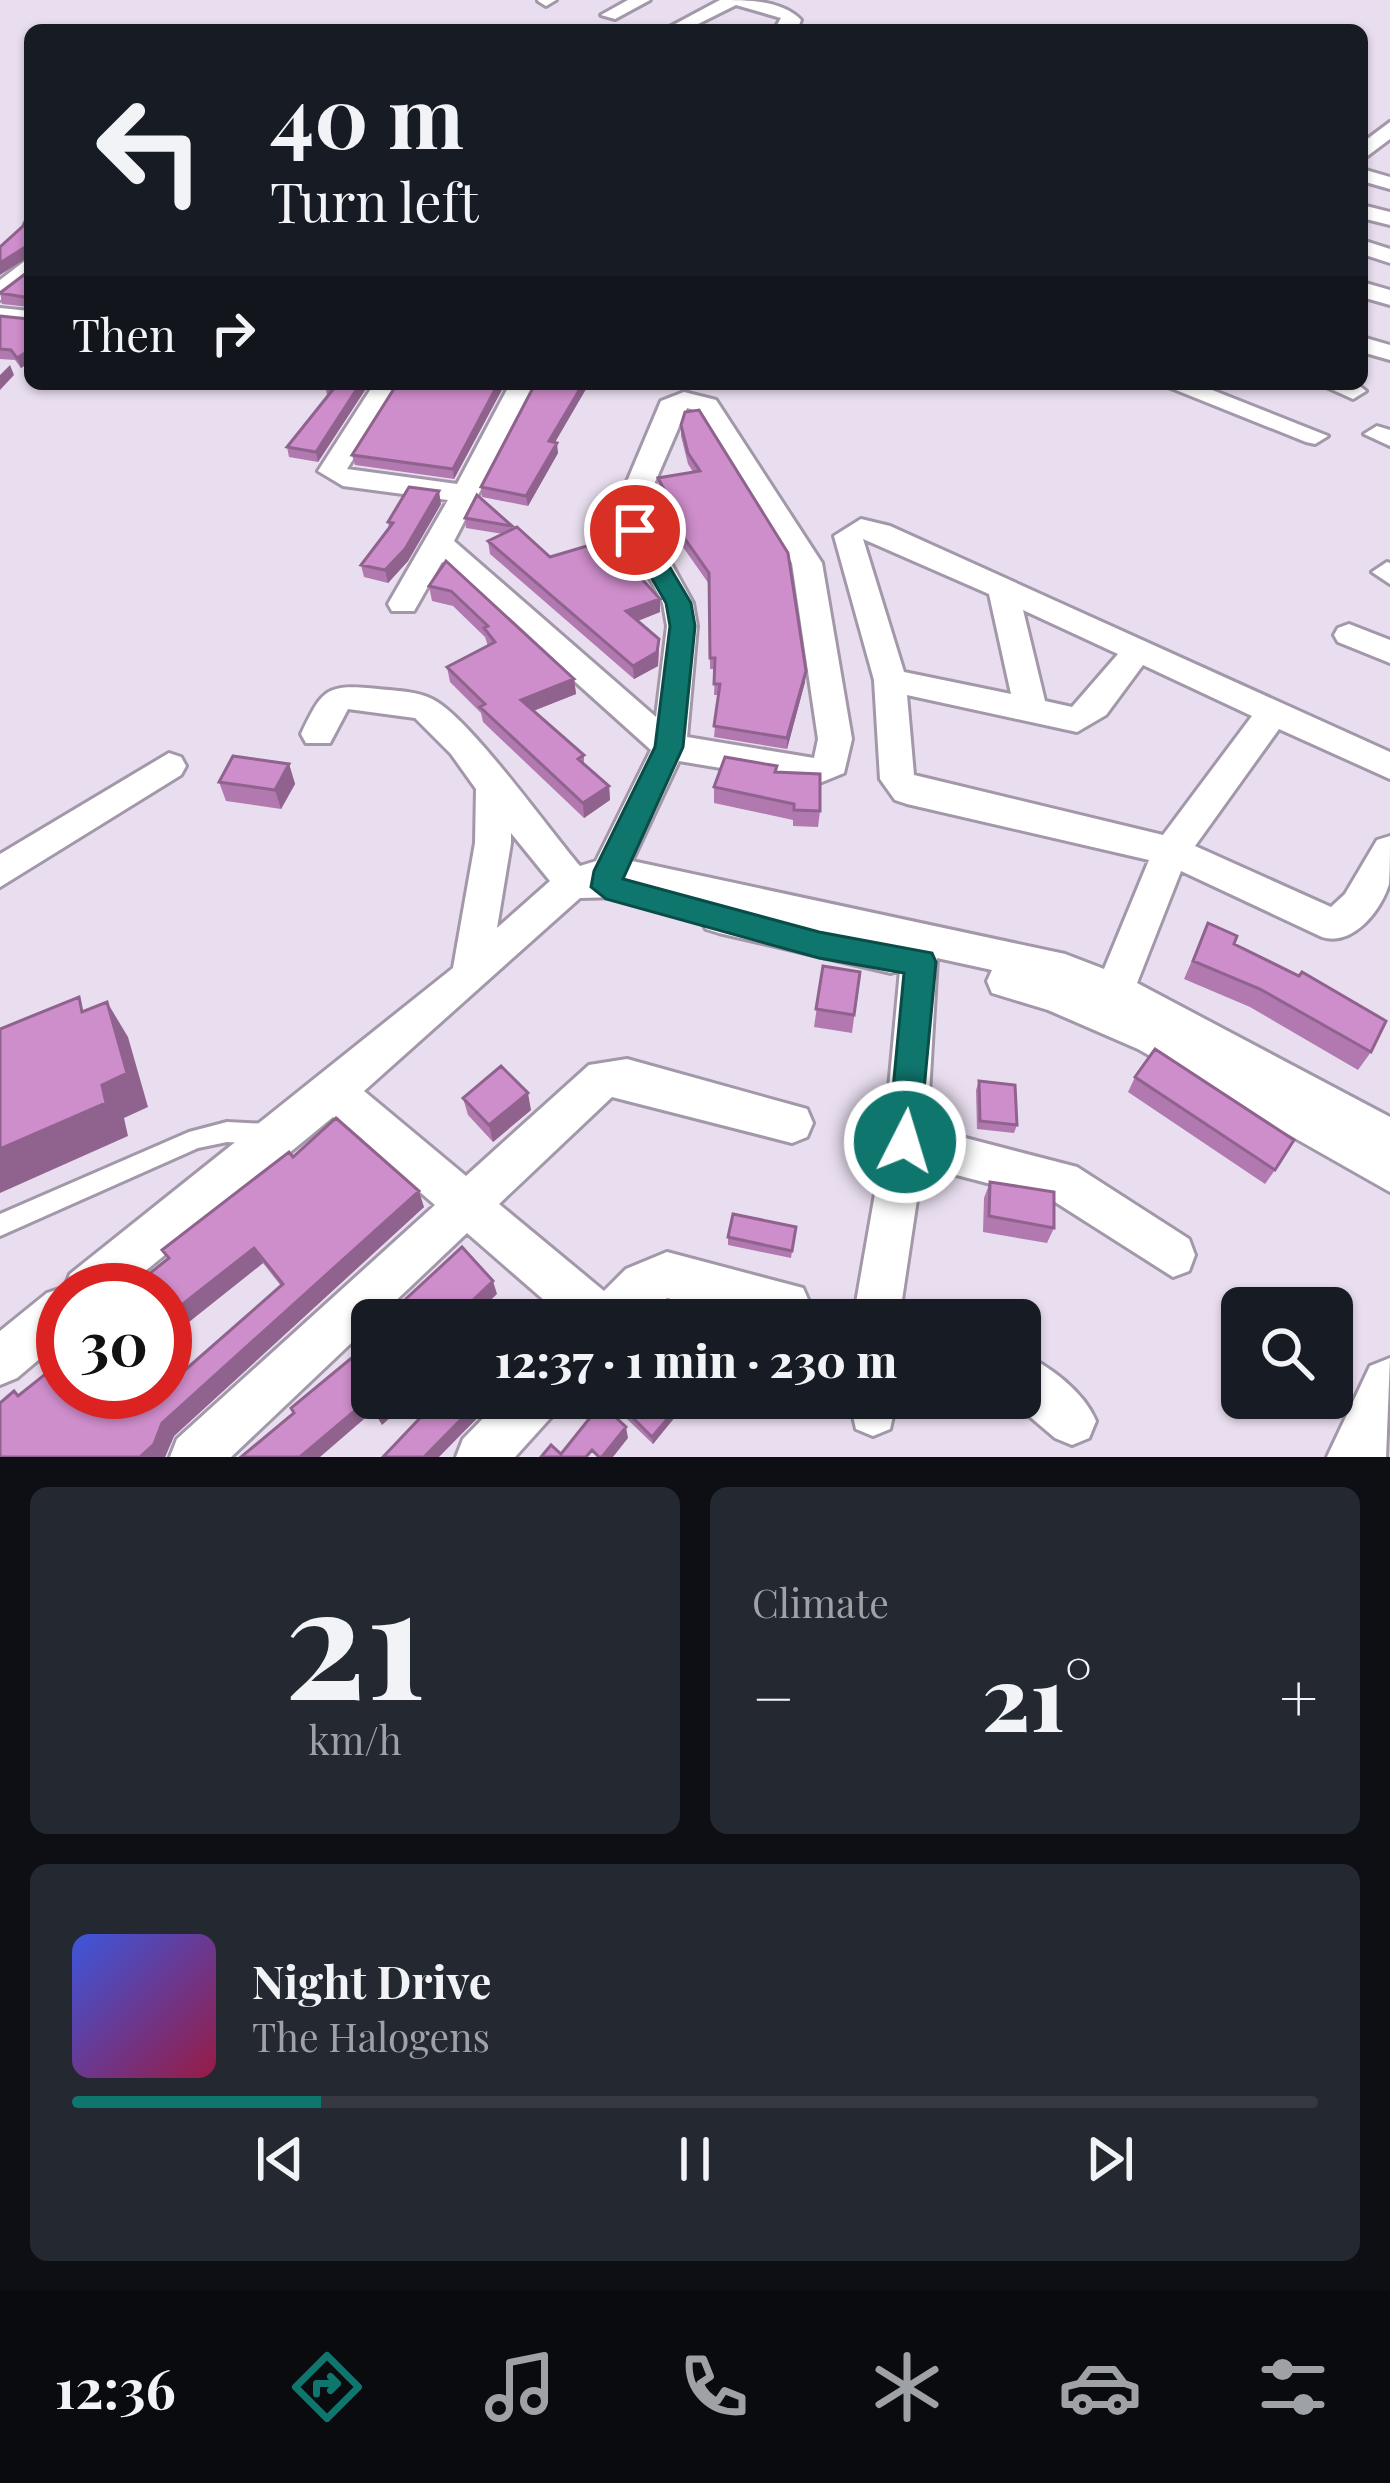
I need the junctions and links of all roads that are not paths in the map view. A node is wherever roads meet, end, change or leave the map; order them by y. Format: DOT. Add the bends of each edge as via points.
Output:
graph roads {
  1 [pos="642,0"];
  2 [pos="736,0"];
  3 [pos="609,14"];
  4 [pos="686,24"];
  5 [pos="787,24"];
  6 [pos="1390,128"];
  7 [pos="1375,150"];
  8 [pos="24,272"];
  9 [pos="0,293"];
  10 [pos="383,390"];
  11 [pos="520,390"];
  12 [pos="1190,390"];
  13 [pos="1315,436"];
  14 [pos="462,493"];
  15 [pos="439,543"];
  16 [pos="1003,589"];
  17 [pos="404,604"];
  18 [pos="1349,634"];
  19 [pos="1136,652"];
  20 [pos="1390,652"];
  21 [pos="890,680"];
  22 [pos="1031,712"];
  23 [pos="1272,714"];
  24 [pos="318,734"];
  25 [pos="669,747"];
  26 [pos="169,766"];
  27 [pos="1390,766"];
  28 [pos="493,787"];
  29 [pos="1171,850"];
  30 [pos="1390,850"];
  31 [pos="0,872"];
  32 [pos="596,880"];
  33 [pos="822,933"];
  34 [pos="920,962"];
  35 [pos="471,973"];
  36 [pos="1109,1002"];
  37 [pos="332,1089"];
  38 [pos="792,1123"];
  39 [pos="275,1135"];
  40 [pos="1390,1139"];
  41 [pos="905,1142"];
  42 [pos="1390,1172"];
  43 [pos="462,1204"];
  44 [pos="0,1225"];
  45 [pos="1173,1255"];
  46 [pos="119,1263"];
  47 [pos="579,1299"];
  48 [pos="628,1299"];
  49 [pos="766,1299"];
  50 [pos="879,1299"];
  51 [pos="36,1331"];
  52 [pos="0,1361"];
  53 [pos="1390,1386"];
  54 [pos="1041,1395"];
  55 [pos="517,1419"];
  56 [pos="1072,1421"];
  57 [pos="195,1457"];
  58 [pos="482,1457"];
  59 [pos="1356,1457"];
  1 -- 3 [label="street"];
  2 -- 4 [label="street"];
  2 -- 5 [label="street" via="793,17"];
  6 -- 7 [label="street"];
  8 -- 9 [label="street"];
  10 -- 14 [label="street" via="332,471"];
  11 -- 14 [label="street"];
  12 -- 13 [label="street"];
  14 -- 15 [label="street"];
  15 -- 17 [label="street"];
  15 -- 25 [label="street"];
  16 -- 19 [label="street"];
  16 -- 21 [label="street" via="880,532 852,530 849,543"];
  16 -- 22 [label="street"];
  18 -- 20 [label="street"];
  19 -- 22 [label="street" via="1086,716 1071,721"];
  19 -- 23 [label="street"];
  21 -- 22 [label="street"];
  21 -- 29 [label="street" via="897,779 907,791"];
  23 -- 27 [label="street"];
  23 -- 29 [label="street"];
  24 -- 28 [label="street" via="342,697 417,705 464,745"];
  25 -- 25 [label="street" via="680,612 635,530 632,503 670,406 696,400 707,405 807,563 836,755 817,771"];
  25 -- 32 [label="street"];
  26 -- 31 [label="street"];
  28 -- 32 [label="street"];
  28 -- 35 [label="street" via="493,843"];
  29 -- 30 [label="street" via="1335,926 1351,916"];
  29 -- 36 [label="street"];
  32 -- 33 [label="street"];
  32 -- 35 [label="street"];
  33 -- 34 [label="street"];
  33 -- 36 [label="street" via="1065,970"];
  34 -- 36 [label="street"];
  34 -- 41 [label="street"];
  35 -- 37 [label="street"];
  36 -- 40 [label="street"];
  36 -- 42 [label="street"];
  37 -- 39 [label="street"];
  37 -- 43 [label="street"];
  38 -- 43 [label="street" via="603,1078"];
  39 -- 44 [label="lane" via="196,1139"];
  39 -- 46 [label="street"];
  41 -- 45 [label="street" via="1062,1182"];
  41 -- 50 [label="street"];
  43 -- 47 [label="street"];
  43 -- 57 [label="street"];
  48 -- 49 [label="street" via="667,1275"];
  51 -- 52 [label="street"];
  53 -- 59 [label="street"];
  54 -- 56 [label="street"];
  55 -- 58 [label="street"];
}
